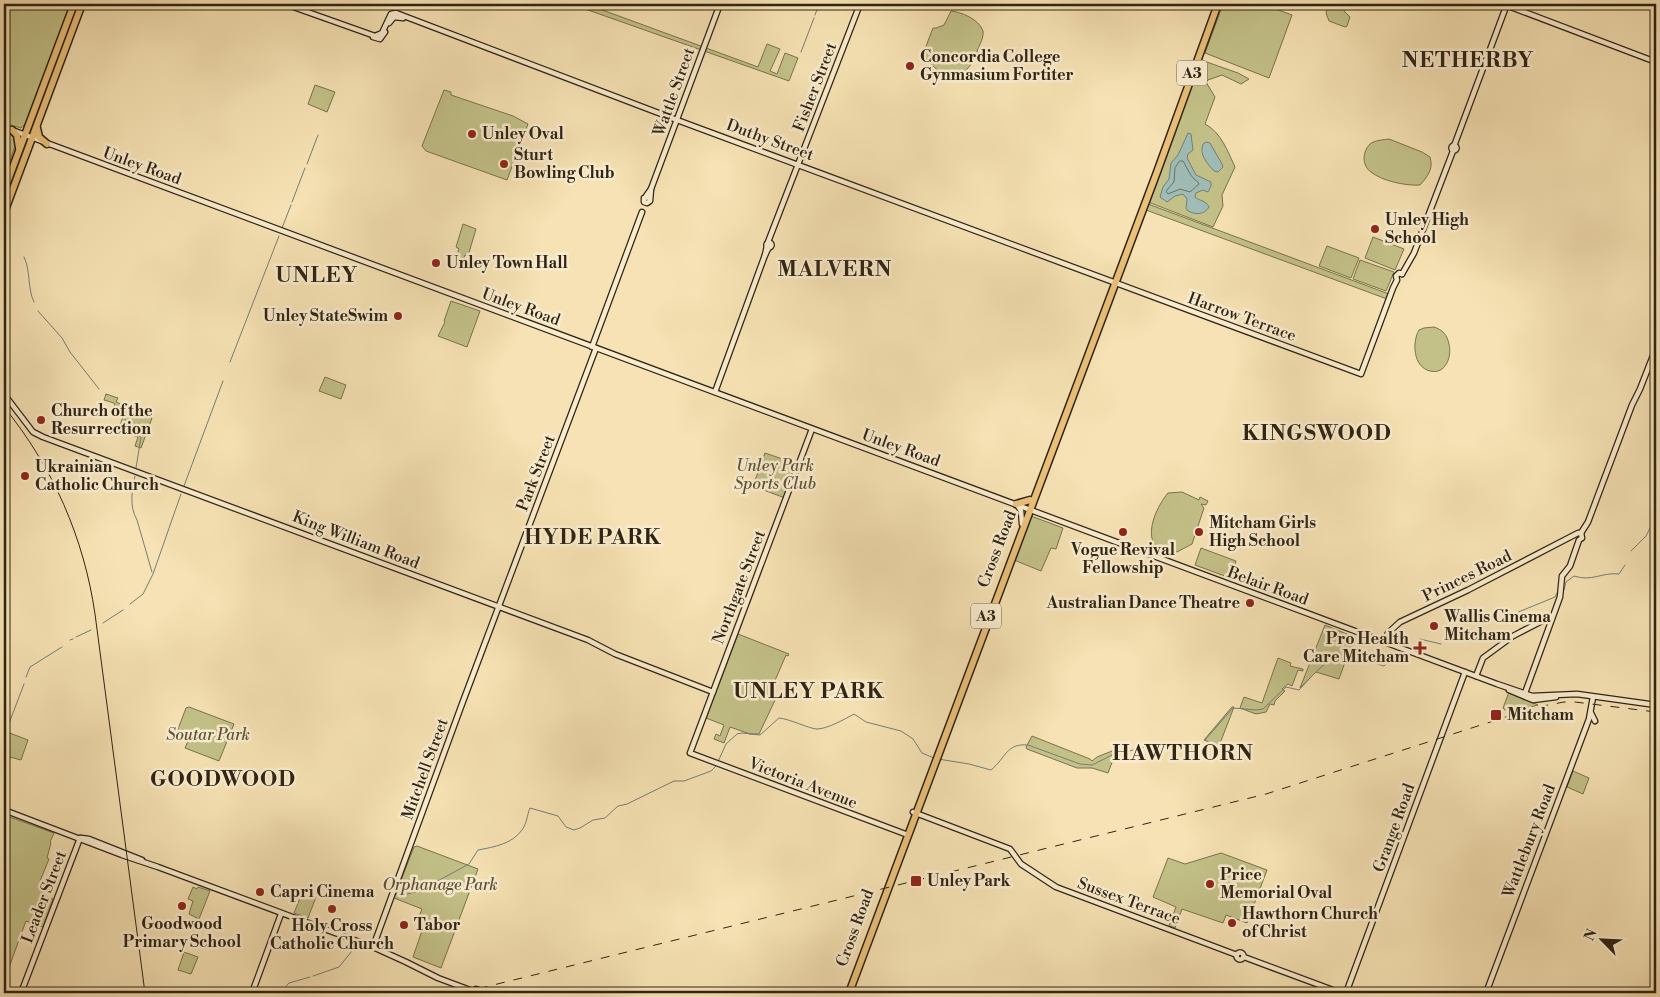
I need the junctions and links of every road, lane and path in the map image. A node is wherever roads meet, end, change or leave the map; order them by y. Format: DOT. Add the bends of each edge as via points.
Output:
graph roads {
  1 [pos="74,4"];
  2 [pos="82,4"];
  3 [pos="284,4"];
  4 [pos="720,4"];
  5 [pos="860,4"];
  6 [pos="1218,4"];
  7 [pos="1505,4"];
  8 [pos="70,14"];
  9 [pos="77,16"];
  10 [pos="63,53"];
  11 [pos="55,54"];
  12 [pos="1656,62"];
  13 [pos="59,65"];
  14 [pos="51,66"];
  15 [pos="41,113"];
  16 [pos="32,115"];
  17 [pos="677,120"];
  18 [pos="37,124"];
  19 [pos="4,127"];
  20 [pos="12,130"];
  21 [pos="28,137"];
  22 [pos="47,144"];
  23 [pos="19,150"];
  24 [pos="27,151"];
  25 [pos="799,164"];
  26 [pos="21,167"];
  27 [pos="7,183"];
  28 [pos="4,190"];
  29 [pos="4,213"];
  30 [pos="1113,281"];
  31 [pos="594,348"];
  32 [pos="1656,348"];
  33 [pos="715,392"];
  34 [pos="4,394"];
  35 [pos="812,429"];
  36 [pos="1033,498"];
  37 [pos="1017,505"];
  38 [pos="1029,509"];
  39 [pos="1040,514"];
  40 [pos="1022,524"];
  41 [pos="1577,538"];
  42 [pos="499,607"];
  43 [pos="1551,619"];
  44 [pos="1384,642"];
  45 [pos="1465,672"];
  46 [pos="1476,676"];
  47 [pos="1497,684"];
  48 [pos="713,692"];
  49 [pos="1525,694"];
  50 [pos="1593,697"];
  51 [pos="1656,705"];
  52 [pos="1591,712"];
  53 [pos="1595,721"];
  54 [pos="690,753"];
  55 [pos="935,758"];
  56 [pos="4,810"];
  57 [pos="915,812"];
  58 [pos="906,835"];
  59 [pos="80,838"];
  60 [pos="281,914"];
  61 [pos="867,942"];
  62 [pos="375,947"];
  63 [pos="21,993"];
  64 [pos="252,993"];
  65 [pos="478,993"];
  66 [pos="487,993"];
  67 [pos="845,993"];
  68 [pos="849,993"];
  69 [pos="1344,993"];
  70 [pos="1486,993"];
  1 -- 8 [label="highway"];
  2 -- 9 [label="highway"];
  3 -- 17 [label="street, Duthy Street" via="380,37 384,36 394,15"];
  4 -- 17 [label="street, Wattle Street"];
  5 -- 25 [label="street, Fisher Street"];
  6 -- 30 [label="highway, Cross Road / A3"];
  7 -- 12 [label="street"];
  7 -- 30 [label="street, Harrow Terrace" via="1411,259 1402,274 1403,279 1397,280 1393,288 1361,374"];
  8 -- 9 [label="highway"];
  8 -- 11 [label="highway"];
  9 -- 10 [label="highway"];
  10 -- 11 [label="highway"];
  10 -- 13 [label="highway"];
  11 -- 14 [label="highway"];
  13 -- 14 [label="highway" via="56,62"];
  13 -- 15 [label="highway"];
  14 -- 16 [label="highway"];
  15 -- 16 [label="highway"];
  15 -- 18 [label="highway"];
  16 -- 21 [label="highway"];
  17 -- 25 [label="street, Duthy Street"];
  17 -- 31 [label="street, Wattle Street" via="648,197 643,199 646,203"];
  18 -- 21 [label="highway"];
  18 -- 22 [label="highway" via="37,134"];
  19 -- 20 [label="street, Unley Road"];
  20 -- 21 [label="street, Unley Road"];
  20 -- 23 [label="highway" via="17,135"];
  21 -- 22 [label="street, Unley Road"];
  21 -- 23 [label="highway"];
  21 -- 24 [label="highway"];
  22 -- 24 [label="street" via="33,145"];
  22 -- 31 [label="street, Unley Road"];
  23 -- 27 [label="highway"];
  24 -- 26 [label="highway"];
  25 -- 30 [label="street, Duthy Street"];
  25 -- 33 [label="street, Fisher Street"];
  26 -- 27 [label="highway" via="16,167"];
  26 -- 29 [label="highway"];
  27 -- 28 [label="highway"];
  30 -- 36 [label="highway, Cross Road / A3"];
  31 -- 33 [label="street, Unley Road"];
  31 -- 42 [label="street, Park Street"];
  32 -- 41 [label="street" via="1581,533 1583,537"];
  33 -- 35 [label="street, Unley Road"];
  34 -- 42 [label="street, King William Road" via="38,435"];
  35 -- 37 [label="street, Unley Road"];
  35 -- 48 [label="street, Northgate Street"];
  36 -- 37 [label="highway"];
  36 -- 38 [label="highway, Cross Road / A3"];
  36 -- 39 [label="street"];
  37 -- 38 [label="street, Unley Road"];
  37 -- 40 [label="street"];
  38 -- 39 [label="street, Belair Road"];
  38 -- 40 [label="highway, Cross Road / A3"];
  38 -- 55 [label="highway, Cross Road / A3"];
  39 -- 44 [label="street, Belair Road"];
  40 -- 55 [label="highway, Cross Road / A3"];
  41 -- 43 [label="street" via="1570,566 1562,576"];
  41 -- 44 [label="street, Princes Road" via="1568,539 1400,622"];
  42 -- 48 [label="street, King William Road"];
  42 -- 62 [label="street, Mitchell Street"];
  43 -- 46 [label="street" via="1519,632 1483,658"];
  43 -- 49 [label="street"];
  44 -- 45 [label="street, Belair Road"];
  45 -- 46 [label="street, Belair Road"];
  45 -- 69 [label="street, Grange Road"];
  46 -- 47 [label="street, Belair Road"];
  47 -- 49 [label="street, Belair Road"];
  47 -- 50 [label="street, Belair Road" via="1533,700 1557,696"];
  48 -- 54 [label="street, Northgate Street"];
  49 -- 50 [label="street, Belair Road" via="1536,697 1563,694"];
  50 -- 51 [label="street, Belair Road"];
  50 -- 52 [label="street, Wattlebury Road"];
  52 -- 53 [label="street"];
  52 -- 70 [label="street, Wattlebury Road"];
  54 -- 58 [label="street, Victoria Avenue"];
  55 -- 57 [label="highway, Cross Road / A3"];
  56 -- 59 [label="street"];
  57 -- 58 [label="highway, Cross Road / A3"];
  57 -- 69 [label="street, Sussex Terrace" via="1010,849 1018,861 1056,887 1237,955 1240,952 1244,957"];
  58 -- 61 [label="highway, Cross Road / A3"];
  59 -- 60 [label="street"];
  59 -- 63 [label="street, Leader Street"];
  60 -- 62 [label="street"];
  60 -- 64 [label="street"];
  61 -- 67 [label="highway, Cross Road / A3"];
  61 -- 68 [label="highway, Cross Road / A3"];
  62 -- 65 [label="street" via="438,978"];
  62 -- 66 [label="street"];
}
